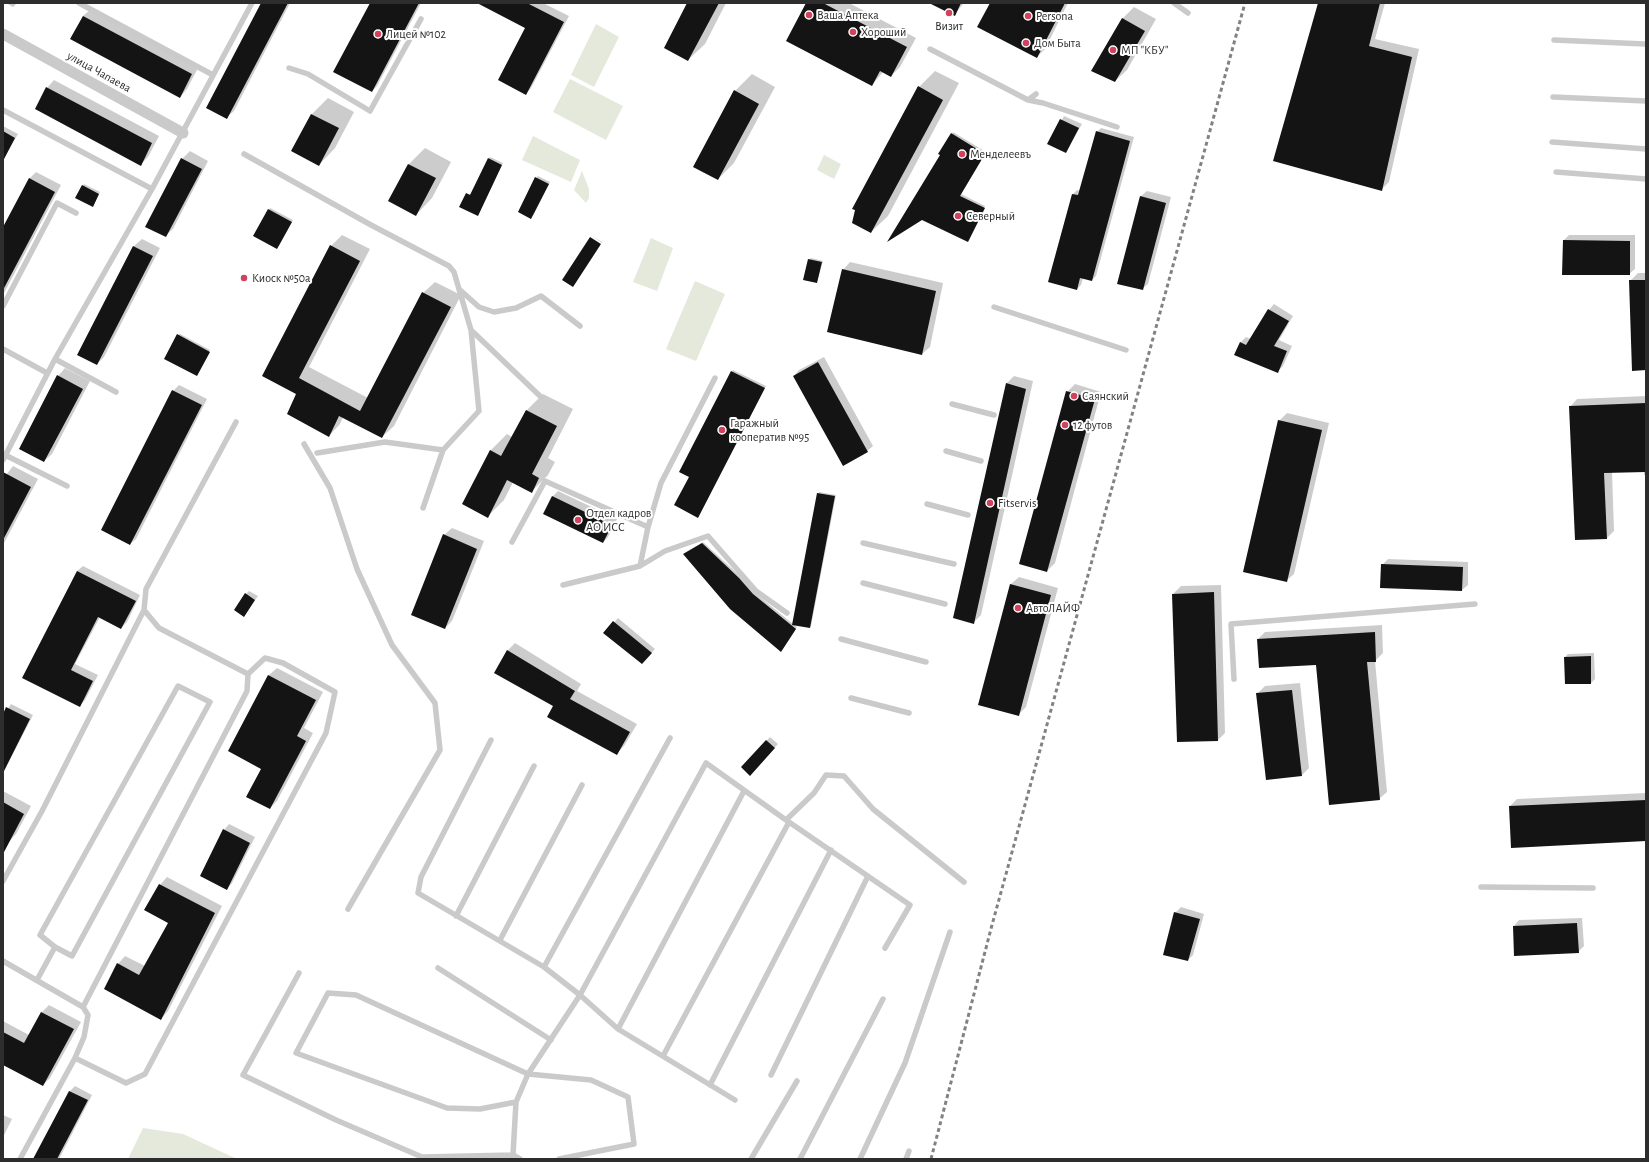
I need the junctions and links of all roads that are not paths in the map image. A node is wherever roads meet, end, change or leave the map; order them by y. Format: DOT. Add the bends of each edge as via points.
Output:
graph roads {
  1 [pos="79,3"];
  2 [pos="252,3"];
  3 [pos="1174,3"];
  4 [pos="1188,13"];
  5 [pos="421,19"];
  6 [pos="3,34"];
  7 [pos="1554,40"];
  8 [pos="1645,44"];
  9 [pos="930,49"];
  10 [pos="289,68"];
  11 [pos="213,75"];
  12 [pos="1036,94"];
  13 [pos="1553,97"];
  14 [pos="1028,100"];
  15 [pos="1646,101"];
  16 [pos="3,110"];
  17 [pos="1117,126"];
  18 [pos="183,133"];
  19 [pos="1552,142"];
  20 [pos="1646,149"];
  21 [pos="244,154"];
  22 [pos="1556,172"];
  23 [pos="1646,178"];
  24 [pos="152,189"];
  25 [pos="76,213"];
  26 [pos="458,289"];
  27 [pos="3,306"];
  28 [pos="994,307"];
  29 [pos="580,326"];
  30 [pos="471,330"];
  31 [pos="3,349"];
  32 [pos="1126,350"];
  33 [pos="55,359"];
  34 [pos="47,373"];
  35 [pos="715,378"];
  36 [pos="116,392"];
  37 [pos="541,397"];
  38 [pos="952,404"];
  39 [pos="994,415"];
  40 [pos="236,422"];
  41 [pos="304,444"];
  42 [pos="443,450"];
  43 [pos="946,451"];
  44 [pos="317,453"];
  45 [pos="4,456"];
  46 [pos="981,461"];
  47 [pos="67,486"];
  48 [pos="927,504"];
  49 [pos="423,508"];
  50 [pos="968,515"];
  51 [pos="648,527"];
  52 [pos="512,542"];
  53 [pos="863,543"];
  54 [pos="954,564"];
  55 [pos="640,566"];
  56 [pos="863,583"];
  57 [pos="563,585"];
  58 [pos="945,604"];
  59 [pos="1475,604"];
  60 [pos="144,610"];
  61 [pos="787,613"];
  62 [pos="841,639"];
  63 [pos="926,662"];
  64 [pos="248,674"];
  65 [pos="1234,679"];
  66 [pos="851,698"];
  67 [pos="909,713"];
  68 [pos="670,738"];
  69 [pos="491,740"];
  70 [pos="534,766"];
  71 [pos="582,785"];
  72 [pos="744,791"];
  73 [pos="788,821"];
  74 [pos="831,850"];
  75 [pos="868,876"];
  76 [pos="3,881"];
  77 [pos="964,882"];
  78 [pos="1481,887"];
  79 [pos="1593,888"];
  80 [pos="348,909"];
  81 [pos="456,916"];
  82 [pos="950,932"];
  83 [pos="500,940"];
  84 [pos="55,947"];
  85 [pos="885,948"];
  86 [pos="3,961"];
  87 [pos="544,967"];
  88 [pos="438,968"];
  89 [pos="299,973"];
  90 [pos="38,980"];
  91 [pos="580,995"];
  92 [pos="883,999"];
  93 [pos="83,1007"];
  94 [pos="618,1029"];
  95 [pos="551,1040"];
  96 [pos="663,1056"];
  97 [pos="75,1058"];
  98 [pos="528,1074"];
  99 [pos="771,1074"];
  100 [pos="797,1081"];
  101 [pos="710,1085"];
  102 [pos="735,1100"];
  103 [pos="516,1102"];
  104 [pos="909,1151"];
  105 [pos="513,1155"];
  106 [pos="20,1159"];
  107 [pos="520,1159"];
  108 [pos="559,1159"];
  109 [pos="752,1159"];
  110 [pos="800,1159"];
  111 [pos="860,1159"];
  112 [pos="906,1159"];
  1 -- 11 [label="lane"];
  2 -- 11 [label="lane"];
  3 -- 4 [label="lane"];
  5 -- 10 [label="lane" via="370,111 308,74"];
  6 -- 18 [label="street, улица Чапаева"];
  7 -- 8 [label="lane"];
  9 -- 14 [label="lane"];
  11 -- 18 [label="lane"];
  12 -- 14 [label="lane"];
  13 -- 15 [label="lane"];
  14 -- 17 [label="lane"];
  16 -- 24 [label="lane"];
  18 -- 24 [label="lane"];
  19 -- 20 [label="lane"];
  21 -- 26 [label="lane" via="449,266 454,272"];
  22 -- 23 [label="lane"];
  24 -- 33 [label="lane"];
  25 -- 27 [label="lane" via="57,203"];
  26 -- 29 [label="lane" via="479,307 494,312 516,308 541,296"];
  26 -- 30 [label="lane"];
  28 -- 32 [label="lane"];
  30 -- 37 [label="lane"];
  30 -- 42 [label="lane" via="479,411"];
  31 -- 34 [label="lane"];
  33 -- 34 [label="lane"];
  33 -- 36 [label="lane"];
  34 -- 45 [label="lane"];
  35 -- 51 [label="lane" via="661,483"];
  38 -- 39 [label="lane"];
  40 -- 60 [label="lane" via="146,589"];
  41 -- 80 [label="lane" via="330,488 357,568 392,645 435,703 440,750"];
  42 -- 44 [label="lane" via="385,442"];
  42 -- 49 [label="lane"];
  43 -- 46 [label="lane"];
  45 -- 47 [label="lane"];
  48 -- 50 [label="lane"];
  51 -- 52 [label="lane" via="545,482"];
  51 -- 55 [label="lane"];
  53 -- 54 [label="lane"];
  55 -- 57 [label="lane"];
  55 -- 61 [label="lane" via="665,552 708,536 756,591"];
  56 -- 58 [label="lane"];
  59 -- 65 [label="lane" via="1231,624"];
  60 -- 64 [label="lane" via="159,628"];
  60 -- 76 [label="lane" via="42,811"];
  62 -- 63 [label="lane"];
  64 -- 93 [label="lane" via="247,691"];
  64 -- 97 [label="lane" via="265,658 283,663 335,692 326,734 145,1074 126,1083"];
  66 -- 67 [label="lane"];
  68 -- 87 [label="lane"];
  69 -- 81 [label="lane" via="421,877 418,893"];
  70 -- 81 [label="lane"];
  71 -- 83 [label="lane"];
  72 -- 73 [label="lane"];
  72 -- 91 [label="lane" via="706,763"];
  72 -- 94 [label="lane"];
  73 -- 74 [label="lane"];
  73 -- 77 [label="lane" via="814,793 826,775 844,776 873,809"];
  73 -- 96 [label="lane"];
  74 -- 75 [label="lane"];
  74 -- 101 [label="lane"];
  75 -- 85 [label="lane" via="910,905"];
  75 -- 99 [label="lane"];
  78 -- 79 [label="lane"];
  81 -- 83 [label="lane"];
  82 -- 111 [label="lane" via="905,1063"];
  83 -- 87 [label="lane"];
  84 -- 84 [label="lane" via="40,935 178,686 210,702 72,956"];
  84 -- 90 [label="lane"];
  86 -- 90 [label="lane"];
  87 -- 91 [label="lane"];
  88 -- 95 [label="lane"];
  89 -- 105 [label="lane" via="243,1075 336,1120 422,1157"];
  90 -- 93 [label="lane"];
  91 -- 94 [label="lane"];
  91 -- 95 [label="lane"];
  92 -- 110 [label="lane"];
  93 -- 97 [label="lane" via="88,1015 84,1037"];
  94 -- 96 [label="lane"];
  95 -- 98 [label="lane"];
  96 -- 101 [label="lane"];
  97 -- 106 [label="lane"];
  98 -- 103 [label="lane"];
  98 -- 103 [label="lane" via="356,995 328,993 296,1053 447,1108 480,1109"];
  98 -- 108 [label="lane" via="591,1080 628,1097 634,1144"];
  100 -- 109 [label="lane"];
  101 -- 102 [label="lane"];
  103 -- 105 [label="lane"];
  104 -- 112 [label="lane"];
  105 -- 107 [label="lane"];
}
